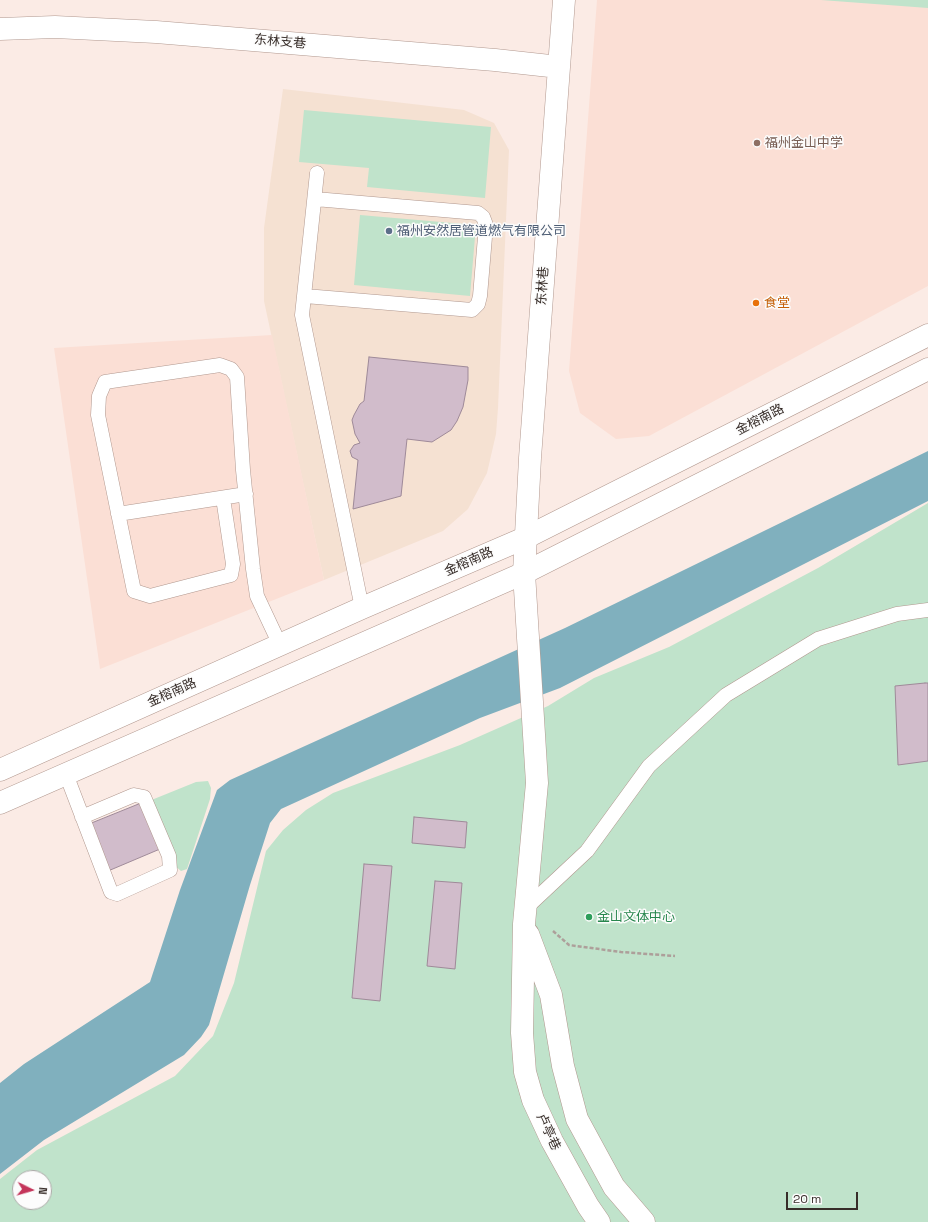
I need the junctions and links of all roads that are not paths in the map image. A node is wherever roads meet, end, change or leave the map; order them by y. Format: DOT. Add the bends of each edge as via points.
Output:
graph roads {
  1 [pos="564,0"];
  2 [pos="0,29"];
  3 [pos="559,66"];
  4 [pos="317,173"];
  5 [pos="315,199"];
  6 [pos="304,296"];
  7 [pos="928,335"];
  8 [pos="928,369"];
  9 [pos="246,494"];
  10 [pos="223,498"];
  11 [pos="118,514"];
  12 [pos="527,537"];
  13 [pos="524,573"];
  14 [pos="362,608"];
  15 [pos="928,610"];
  16 [pos="280,645"];
  17 [pos="0,770"];
  18 [pos="66,774"];
  19 [pos="537,783"];
  20 [pos="0,803"];
  21 [pos="82,817"];
  22 [pos="524,916"];
  23 [pos="599,1222"];
  24 [pos="644,1222"];
  1 -- 3 [label="street, 东林巷"];
  2 -- 3 [label="street, 东林支巷" via="55,27 156,32"];
  3 -- 12 [label="street, 东林巷" via="530,458"];
  4 -- 5 [label="lane"];
  5 -- 6 [label="lane"];
  5 -- 6 [label="lane" via="478,213 486,225 480,296 478,304 472,310"];
  6 -- 14 [label="lane" via="302,316"];
  7 -- 12 [label="street, 金榕南路"];
  8 -- 13 [label="street"];
  9 -- 10 [label="lane"];
  9 -- 11 [label="lane" via="237,377 231,368 220,365 105,382 99,396 98,415"];
  9 -- 16 [label="lane" via="257,596"];
  10 -- 11 [label="lane"];
  10 -- 11 [label="lane" via="233,559 231,575 150,596 134,591"];
  12 -- 13 [label="street, 东林巷"];
  12 -- 14 [label="street, 金榕南路"];
  13 -- 18 [label="street"];
  13 -- 19 [label="street, 东林巷"];
  14 -- 16 [label="street, 金榕南路"];
  15 -- 22 [label="lane" via="897,614 818,639 726,695 649,766 587,851"];
  16 -- 17 [label="street, 金榕南路"];
  18 -- 20 [label="street"];
  18 -- 21 [label="lane"];
  19 -- 22 [label="street, 卢亭巷"];
  21 -- 21 [label="lane" via="111,892 117,894 170,870 169,856 144,797 134,795"];
  22 -- 23 [label="street, 卢亭巷" via="524,1072 533,1100 552,1141"];
  22 -- 24 [label="street" via="551,995 562,1066 577,1119 614,1187"];
}
